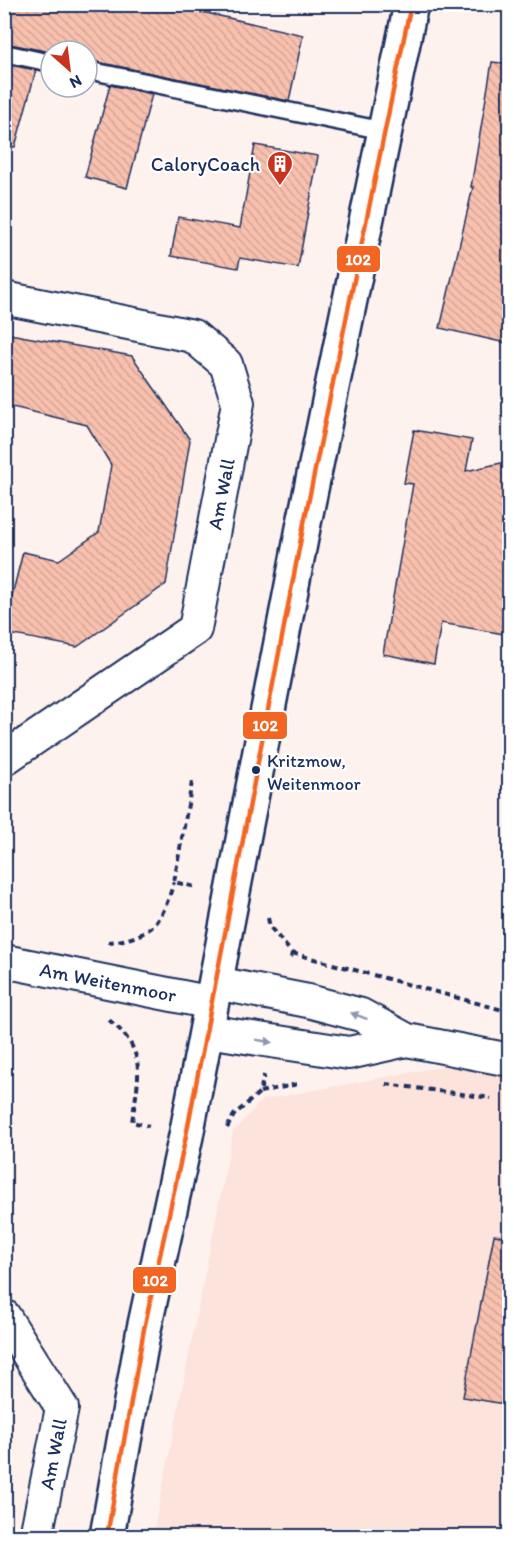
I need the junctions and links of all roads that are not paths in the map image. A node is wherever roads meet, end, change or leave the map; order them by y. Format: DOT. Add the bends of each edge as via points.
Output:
graph roads {
  1 [pos="411,4"];
  2 [pos="4,53"];
  3 [pos="39,60"];
  4 [pos="99,72"];
  5 [pos="385,131"];
  6 [pos="4,298"];
  7 [pos="4,759"];
  8 [pos="4,961"];
  9 [pos="211,1006"];
  10 [pos="407,1040"];
  11 [pos="510,1060"];
  12 [pos="4,1316"];
  13 [pos="36,1536"];
  14 [pos="107,1536"];
  1 -- 5 [label="main road"];
  2 -- 3 [label="lane"];
  4 -- 5 [label="lane"];
  5 -- 9 [label="main road"];
  6 -- 7 [label="street, Am Wall" via="193,336 226,364 238,403 195,629"];
  8 -- 9 [label="street, Am Weitenmoor"];
  10 -- 9 [label="street, one-way" via="361,1015 308,1001"];
  9 -- 10 [label="street, one-way" via="349,1053"];
  9 -- 14 [label="main road" via="144,1329"];
  10 -- 11 [label="street"];
  12 -- 13 [label="street, Am Wall" via="62,1408"];
}
